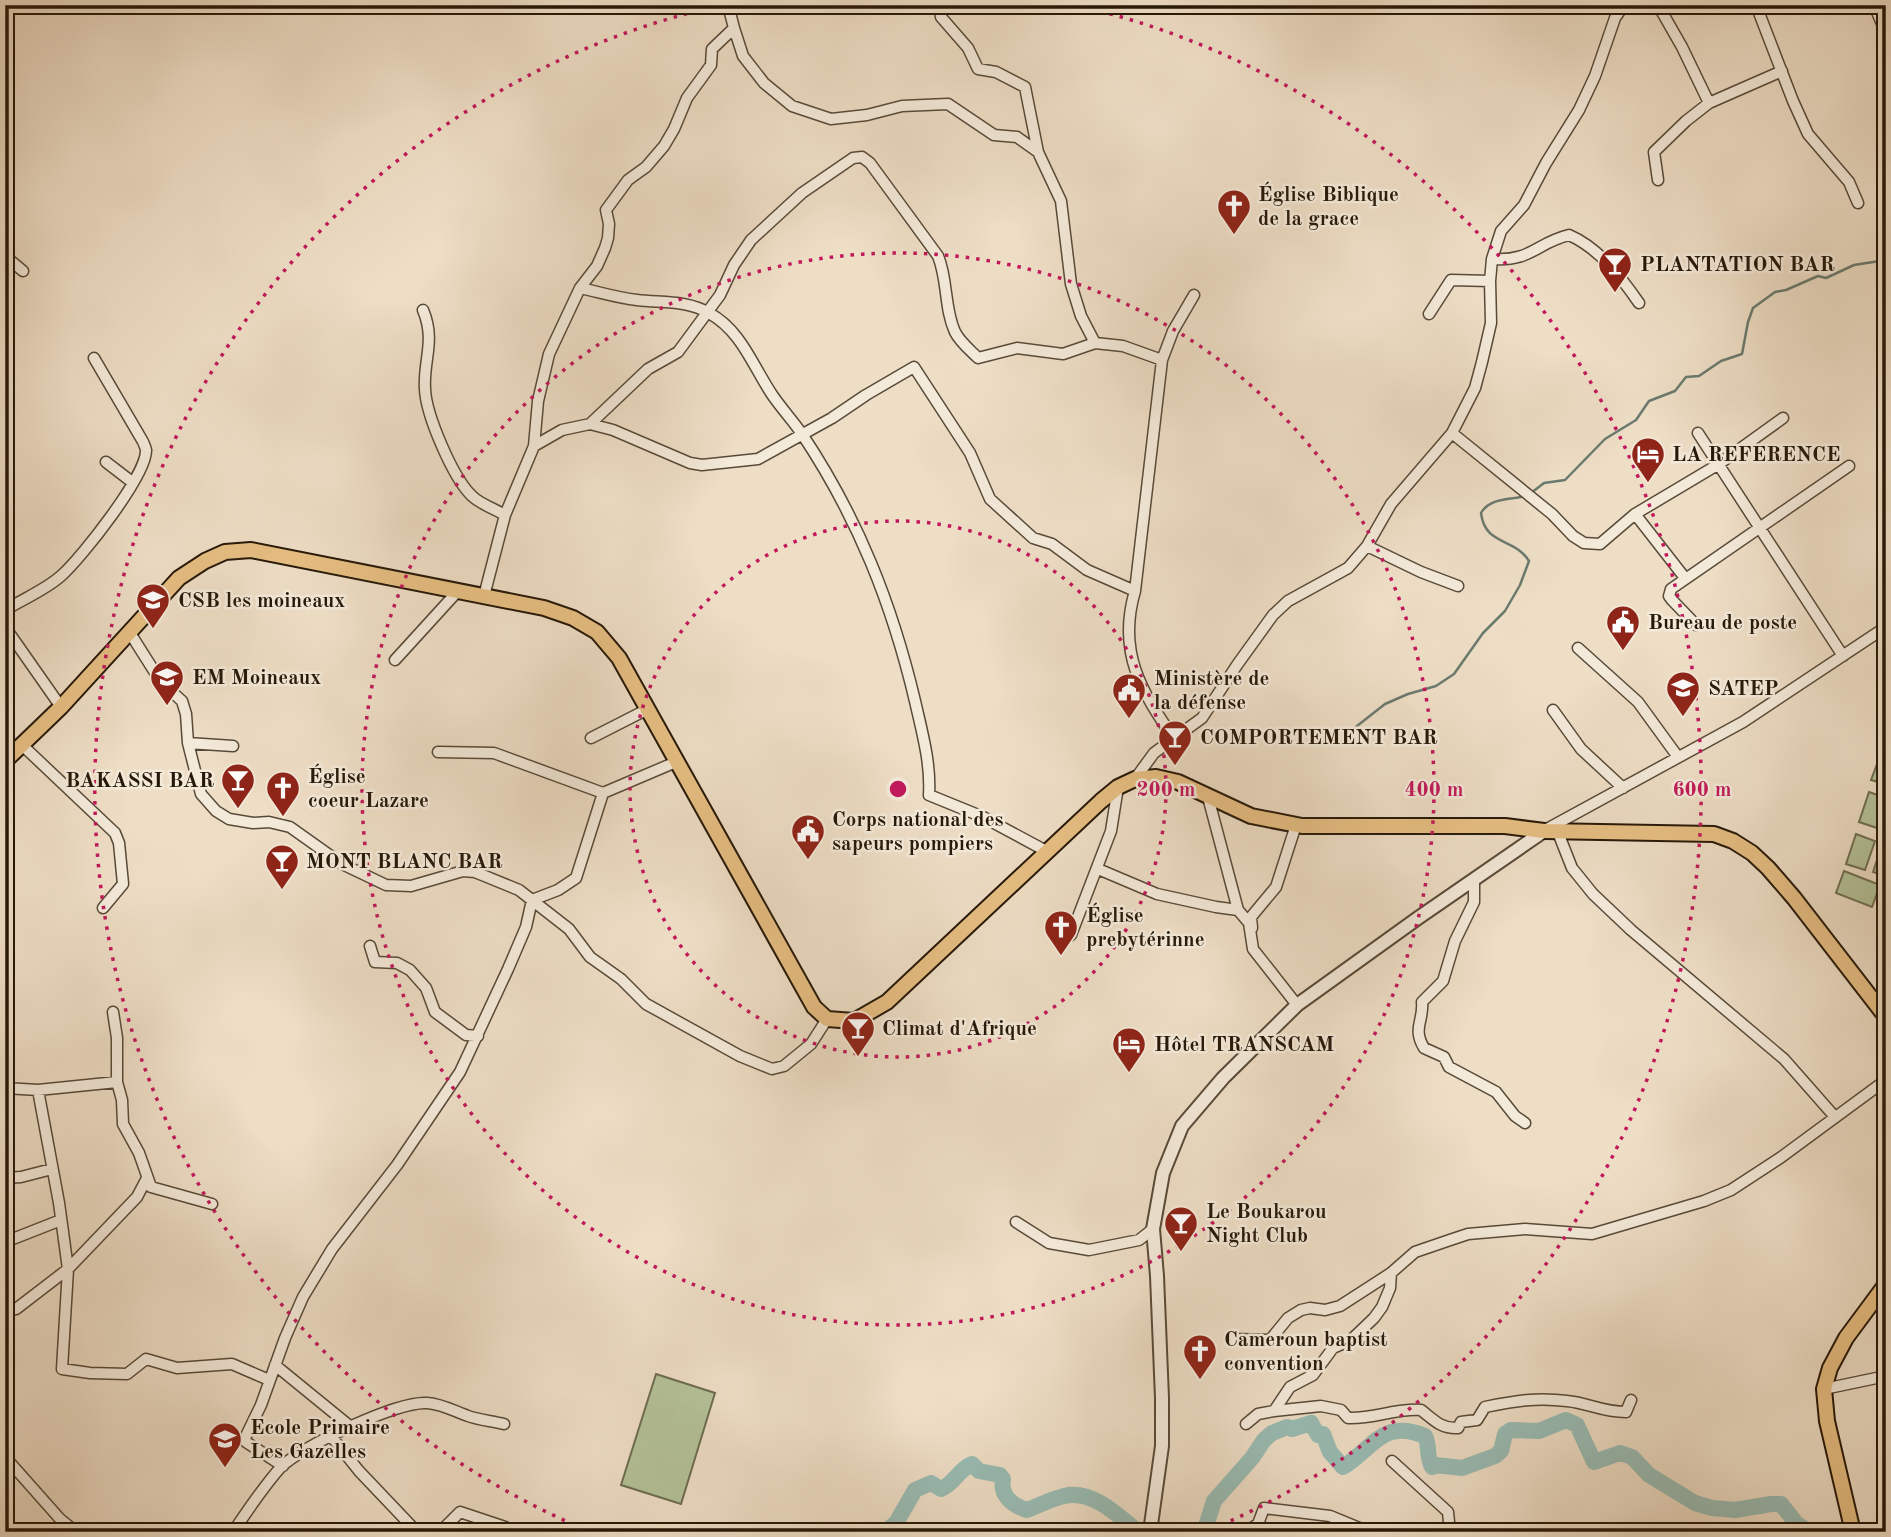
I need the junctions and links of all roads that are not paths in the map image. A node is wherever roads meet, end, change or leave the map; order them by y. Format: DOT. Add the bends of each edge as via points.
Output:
graph roads {
  1 [pos="728,5"];
  2 [pos="939,5"];
  3 [pos="1624,5"];
  4 [pos="1658,5"];
  5 [pos="1756,5"];
  6 [pos="1874,5"];
  7 [pos="734,28"];
  8 [pos="1886,33"];
  9 [pos="1782,71"];
  10 [pos="1709,103"];
  11 [pos="1038,152"];
  12 [pos="1658,180"];
  13 [pos="1858,203"];
  14 [pos="5,256"];
  15 [pos="1492,259"];
  16 [pos="23,271"];
  17 [pos="1490,281"];
  18 [pos="580,288"];
  19 [pos="1194,295"];
  20 [pos="1639,303"];
  21 [pos="423,310"];
  22 [pos="708,312"];
  23 [pos="1429,314"];
  24 [pos="1095,343"];
  25 [pos="94,358"];
  26 [pos="1162,360"];
  27 [pos="1783,418"];
  28 [pos="590,424"];
  29 [pos="1452,432"];
  30 [pos="802,433"];
  31 [pos="1698,433"];
  32 [pos="534,446"];
  33 [pos="106,462"];
  34 [pos="1719,464"];
  35 [pos="1849,466"];
  36 [pos="132,482"];
  37 [pos="1635,514"];
  38 [pos="505,515"];
  39 [pos="1761,527"];
  40 [pos="1367,546"];
  41 [pos="1685,578"];
  42 [pos="1458,586"];
  43 [pos="1135,591"];
  44 [pos="457,592"];
  45 [pos="484,596"];
  46 [pos="5,615"];
  47 [pos="1696,625"];
  48 [pos="5,627"];
  49 [pos="1886,627"];
  50 [pos="130,633"];
  51 [pos="1578,648"];
  52 [pos="1843,656"];
  53 [pos="395,660"];
  54 [pos="61,706"];
  55 [pos="648,709"];
  56 [pos="1553,710"];
  57 [pos="591,738"];
  58 [pos="1175,740"];
  59 [pos="188,743"];
  60 [pos="22,745"];
  61 [pos="233,746"];
  62 [pos="439,752"];
  63 [pos="1678,757"];
  64 [pos="5,761"];
  65 [pos="677,762"];
  66 [pos="1135,779"];
  67 [pos="1118,787"];
  68 [pos="1623,788"];
  69 [pos="603,793"];
  70 [pos="1208,797"];
  71 [pos="1296,825"];
  72 [pos="1550,831"];
  73 [pos="1048,852"];
  74 [pos="1098,869"];
  75 [pos="1474,880"];
  76 [pos="532,900"];
  77 [pos="103,908"];
  78 [pos="1238,910"];
  79 [pos="1071,935"];
  80 [pos="370,946"];
  81 [pos="1253,949"];
  82 [pos="1297,1005"];
  83 [pos="113,1012"];
  84 [pos="1886,1017"];
  85 [pos="827,1019"];
  86 [pos="478,1036"];
  87 [pos="1886,1080"];
  88 [pos="117,1082"];
  89 [pos="5,1088"];
  90 [pos="38,1090"];
  91 [pos="1835,1117"];
  92 [pos="1525,1123"];
  93 [pos="52,1169"];
  94 [pos="5,1178"];
  95 [pos="148,1178"];
  96 [pos="212,1204"];
  97 [pos="61,1220"];
  98 [pos="1016,1222"];
  99 [pos="1153,1229"];
  100 [pos="5,1242"];
  101 [pos="68,1269"];
  102 [pos="1391,1273"];
  103 [pos="1886,1284"];
  104 [pos="5,1312"];
  105 [pos="1232,1339"];
  106 [pos="275,1365"];
  107 [pos="1886,1376"];
  108 [pos="268,1380"];
  109 [pos="1824,1389"];
  110 [pos="1631,1400"];
  111 [pos="1274,1411"];
  112 [pos="505,1424"];
  113 [pos="1247,1424"];
  114 [pos="351,1427"];
  115 [pos="331,1436"];
  116 [pos="5,1457"];
  117 [pos="1392,1461"];
  118 [pos="283,1466"];
  119 [pos="1260,1528"];
  120 [pos="76,1532"];
  121 [pos="233,1532"];
  122 [pos="417,1532"];
  123 [pos="440,1532"];
  124 [pos="511,1532"];
  125 [pos="1150,1532"];
  126 [pos="1246,1532"];
  127 [pos="1369,1532"];
  128 [pos="1450,1532"];
  129 [pos="1853,1532"];
  1 -- 7 [label="street"];
  2 -- 11 [label="street" via="941,18 968,48 978,69 996,72 1026,87"];
  3 -- 15 [label="street" via="1579,110 1524,205 1501,231"];
  4 -- 10 [label="street"];
  5 -- 9 [label="street"];
  6 -- 8 [label="street"];
  7 -- 11 [label="street" via="743,56 764,83 792,106 831,119 902,106 948,104 994,135 1017,137"];
  7 -- 18 [label="street" via="712,49 711,65 687,99 664,146 628,180 606,210 608,239 597,266"];
  9 -- 10 [label="street"];
  9 -- 13 [label="street" via="1808,134 1849,182"];
  10 -- 12 [label="street" via="1654,152"];
  11 -- 24 [label="street" via="1062,201 1071,284"];
  14 -- 16 [label="street"];
  15 -- 17 [label="street"];
  15 -- 20 [label="street" via="1510,260 1569,235 1614,270"];
  17 -- 23 [label="street" via="1451,280"];
  17 -- 29 [label="street" via="1491,323 1482,362 1475,388"];
  18 -- 22 [label="street" via="634,300 679,302"];
  18 -- 32 [label="street" via="549,354"];
  19 -- 26 [label="street"];
  21 -- 38 [label="street" via="429,326 425,390 434,432 472,496"];
  22 -- 24 [label="street" via="734,265 764,226 802,193 853,158 862,157 938,256 956,332 978,358 1017,348 1063,354"];
  22 -- 28 [label="street" via="678,352 649,369"];
  22 -- 30 [label="street" via="736,335 772,395"];
  24 -- 26 [label="street" via="1124,346"];
  25 -- 36 [label="street" via="146,450"];
  26 -- 43 [label="street"];
  27 -- 34 [label="street"];
  28 -- 30 [label="street" via="702,465 758,459"];
  28 -- 32 [label="street"];
  29 -- 37 [label="street" via="1584,543 1600,544"];
  29 -- 40 [label="street" via="1391,504"];
  30 -- 43 [label="street" via="914,367 970,453 990,499 1033,538"];
  30 -- 73 [label="street" via="847,511 882,586 901,642 924,740 929,795 984,817"];
  31 -- 34 [label="street"];
  32 -- 38 [label="street"];
  33 -- 36 [label="street"];
  34 -- 37 [label="street"];
  34 -- 39 [label="street"];
  35 -- 39 [label="street"];
  36 -- 46 [label="street" via="92,543 61,576 7,609"];
  37 -- 41 [label="street"];
  38 -- 45 [label="street"];
  39 -- 41 [label="street"];
  39 -- 52 [label="street"];
  40 -- 42 [label="street"];
  40 -- 58 [label="street" via="1348,568 1273,615 1202,718"];
  41 -- 47 [label="street" via="1669,596"];
  43 -- 58 [label="street" via="1129,648 1133,667"];
  44 -- 45 [label="main road"];
  44 -- 50 [label="main road" via="251,550 225,552 179,578"];
  44 -- 53 [label="street"];
  45 -- 55 [label="main road" via="544,608 597,632 619,658"];
  48 -- 54 [label="street"];
  49 -- 52 [label="street"];
  50 -- 54 [label="main road"];
  50 -- 59 [label="street" via="160,682 182,701"];
  51 -- 63 [label="street" via="1638,702"];
  52 -- 63 [label="street" via="1743,722"];
  54 -- 60 [label="main road"];
  55 -- 57 [label="street"];
  55 -- 65 [label="main road"];
  56 -- 68 [label="street" via="1581,749"];
  58 -- 66 [label="street" via="1154,753"];
  59 -- 61 [label="street"];
  59 -- 76 [label="street" via="201,794 229,819 289,827 342,864 386,885 411,886 463,870 519,890"];
  60 -- 64 [label="main road"];
  60 -- 77 [label="street" via="116,833 123,884"];
  62 -- 69 [label="street" via="494,753"];
  63 -- 68 [label="street"];
  65 -- 69 [label="street"];
  65 -- 85 [label="main road" via="814,1007"];
  66 -- 67 [label="main road"];
  66 -- 70 [label="main road" via="1178,782"];
  67 -- 73 [label="main road"];
  67 -- 74 [label="street" via="1111,831"];
  68 -- 72 [label="street"];
  69 -- 76 [label="street" via="576,878"];
  70 -- 71 [label="main road" via="1251,816"];
  70 -- 78 [label="street"];
  71 -- 72 [label="main road" via="1505,826"];
  71 -- 81 [label="street" via="1276,887 1251,916"];
  72 -- 75 [label="street"];
  72 -- 84 [label="main road" via="1698,832 1732,841 1752,853 1794,898"];
  72 -- 91 [label="street" via="1593,894 1784,1059"];
  73 -- 85 [label="main road" via="887,1002 853,1021"];
  74 -- 78 [label="street" via="1157,894"];
  74 -- 79 [label="street"];
  75 -- 82 [label="street"];
  75 -- 92 [label="street" via="1474,902 1443,981 1422,1002 1417,1031 1424,1048 1496,1092"];
  76 -- 85 [label="street" via="569,929 590,957 646,1004 772,1069 784,1066 811,1044"];
  76 -- 86 [label="street" via="526,927"];
  78 -- 81 [label="street" via="1249,923"];
  80 -- 86 [label="street" via="375,962 397,963 410,970 426,988 435,1012 453,1027"];
  81 -- 82 [label="street"];
  82 -- 99 [label="street" via="1182,1126 1163,1173"];
  83 -- 88 [label="street"];
  86 -- 106 [label="street" via="429,1121 332,1249 303,1297"];
  87 -- 91 [label="street"];
  88 -- 90 [label="street"];
  88 -- 95 [label="street" via="123,1124"];
  89 -- 90 [label="street"];
  90 -- 93 [label="street"];
  91 -- 102 [label="street" via="1748,1180 1704,1200 1592,1234 1525,1229 1468,1234 1415,1252"];
  93 -- 94 [label="street"];
  93 -- 97 [label="street"];
  95 -- 96 [label="street" via="151,1187"];
  95 -- 101 [label="street" via="130,1205"];
  97 -- 100 [label="street"];
  97 -- 101 [label="street"];
  98 -- 99 [label="street" via="1049,1243 1089,1250 1139,1240"];
  99 -- 125 [label="street" via="1162,1446"];
  101 -- 104 [label="street" via="16,1309"];
  101 -- 108 [label="street" via="62,1369 127,1374 146,1359 177,1368 232,1364"];
  102 -- 105 [label="street" via="1340,1306 1301,1310 1270,1340"];
  102 -- 111 [label="street" via="1390,1289 1374,1318 1351,1340 1333,1348 1313,1375 1290,1387"];
  103 -- 109 [label="main road" via="1846,1338"];
  106 -- 108 [label="street"];
  106 -- 114 [label="street"];
  107 -- 109 [label="street"];
  108 -- 118 [label="street" via="245,1438"];
  109 -- 129 [label="main road" via="1826,1421"];
  110 -- 111 [label="street" via="1626,1412 1606,1412 1569,1401 1531,1398 1485,1407 1477,1420 1461,1422 1458,1428 1441,1427 1421,1410 1365,1419 1348,1418 1341,1410 1321,1406"];
  111 -- 113 [label="street" via="1258,1414"];
  112 -- 114 [label="street" via="426,1403 406,1405"];
  114 -- 115 [label="street"];
  115 -- 118 [label="street"];
  115 -- 122 [label="street"];
  116 -- 120 [label="street"];
  117 -- 128 [label="street" via="1448,1513"];
  118 -- 121 [label="street"];
  119 -- 126 [label="street"];
  119 -- 127 [label="street" via="1264,1508 1330,1516"];
  123 -- 124 [label="street" via="464,1512"];
}
